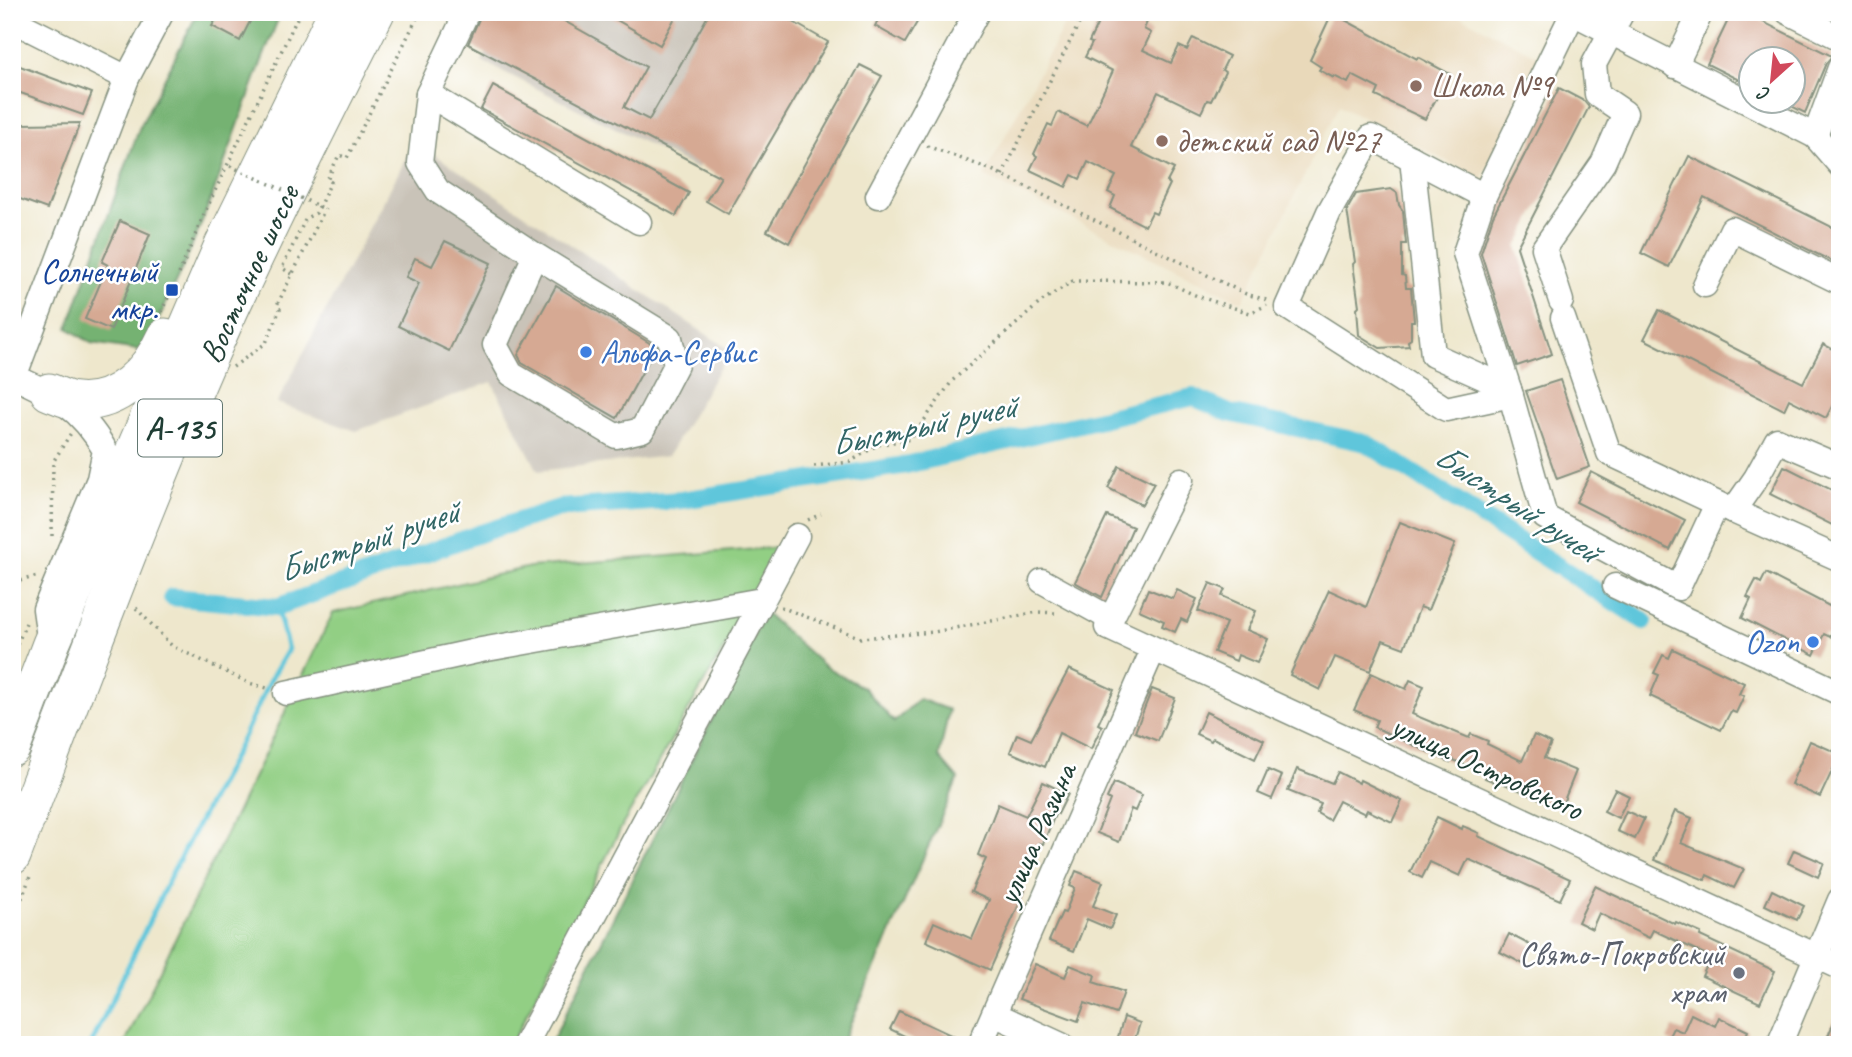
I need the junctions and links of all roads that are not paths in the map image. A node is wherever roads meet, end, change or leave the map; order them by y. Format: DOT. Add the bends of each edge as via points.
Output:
graph roads {
  1 [pos="162,12"];
  2 [pos="337,12"];
  3 [pos="376,12"];
  4 [pos="467,12"];
  5 [pos="977,12"];
  6 [pos="1701,12"];
  7 [pos="1788,12"];
  8 [pos="1572,13"];
  9 [pos="12,20"];
  10 [pos="1616,23"];
  11 [pos="1840,38"];
  12 [pos="1675,66"];
  13 [pos="1840,68"];
  14 [pos="127,78"];
  15 [pos="428,94"];
  16 [pos="1815,136"];
  17 [pos="1412,158"];
  18 [pos="1840,165"];
  19 [pos="878,196"];
  20 [pos="1484,196"];
  21 [pos="639,222"];
  22 [pos="223,245"];
  23 [pos="535,255"];
  24 [pos="1840,282"];
  25 [pos="1705,285"];
  26 [pos="13,377"];
  27 [pos="49,392"];
  28 [pos="1510,392"];
  29 [pos="1840,467"];
  30 [pos="1181,480"];
  31 [pos="1725,508"];
  32 [pos="797,536"];
  33 [pos="1840,559"];
  34 [pos="1042,581"];
  35 [pos="1615,586"];
  36 [pos="762,600"];
  37 [pos="1109,623"];
  38 [pos="51,644"];
  39 [pos="1153,650"];
  40 [pos="1840,693"];
  41 [pos="286,694"];
  42 [pos="12,747"];
  43 [pos="12,856"];
  44 [pos="1840,900"];
  45 [pos="1829,962"];
  46 [pos="994,1014"];
  47 [pos="525,1045"];
  48 [pos="980,1045"];
  49 [pos="1061,1045"];
  50 [pos="1779,1045"];
  1 -- 14 [label="street"];
  2 -- 22 [label="highway, Восточное шоссе / А-135"];
  3 -- 43 [label="highway, Восточное шоссе / А-135" via="226,318 122,569"];
  4 -- 15 [label="street"];
  5 -- 19 [label="street"];
  6 -- 12 [label="street"];
  7 -- 11 [label="street"];
  8 -- 10 [label="street"];
  8 -- 20 [label="street"];
  9 -- 14 [label="street"];
  10 -- 12 [label="street"];
  10 -- 31 [label="street" via="1594,64 1597,94 1625,113 1603,163 1544,248 1609,453"];
  12 -- 16 [label="street"];
  13 -- 16 [label="street"];
  14 -- 26 [label="street"];
  15 -- 21 [label="street"];
  15 -- 23 [label="street" via="420,163 438,191"];
  16 -- 18 [label="street"];
  17 -- 20 [label="street"];
  17 -- 28 [label="street" via="1433,355"];
  17 -- 28 [label="street" via="1371,137 1329,212 1287,307 1446,409"];
  20 -- 28 [label="street" via="1465,253"];
  22 -- 27 [label="highway" via="203,266 158,353 142,374 102,399 76,401"];
  22 -- 38 [label="highway, Восточное шоссе / А-135"];
  23 -- 23 [label="street" via="495,345 511,374 616,436 642,430 676,365 670,338"];
  24 -- 25 [label="street" via="1732,229"];
  26 -- 27 [label="street"];
  27 -- 38 [label="street" via="81,416 105,450 99,479 45,609"];
  28 -- 31 [label="street" via="1545,517 1678,588"];
  29 -- 31 [label="street" via="1777,440 1756,478"];
  30 -- 37 [label="street"];
  31 -- 33 [label="street"];
  32 -- 36 [label="street"];
  34 -- 37 [label="street, улица Островского"];
  35 -- 40 [label="street"];
  36 -- 41 [label="street" via="481,650"];
  36 -- 47 [label="street"];
  37 -- 39 [label="street, улица Островского"];
  38 -- 42 [label="highway, Восточное шоссе / А-135"];
  39 -- 45 [label="street, улица Островского"];
  39 -- 46 [label="street, улица Разина"];
  44 -- 45 [label="street"];
  45 -- 50 [label="street"];
  46 -- 48 [label="street, улица Разина"];
  46 -- 49 [label="street"];
}
